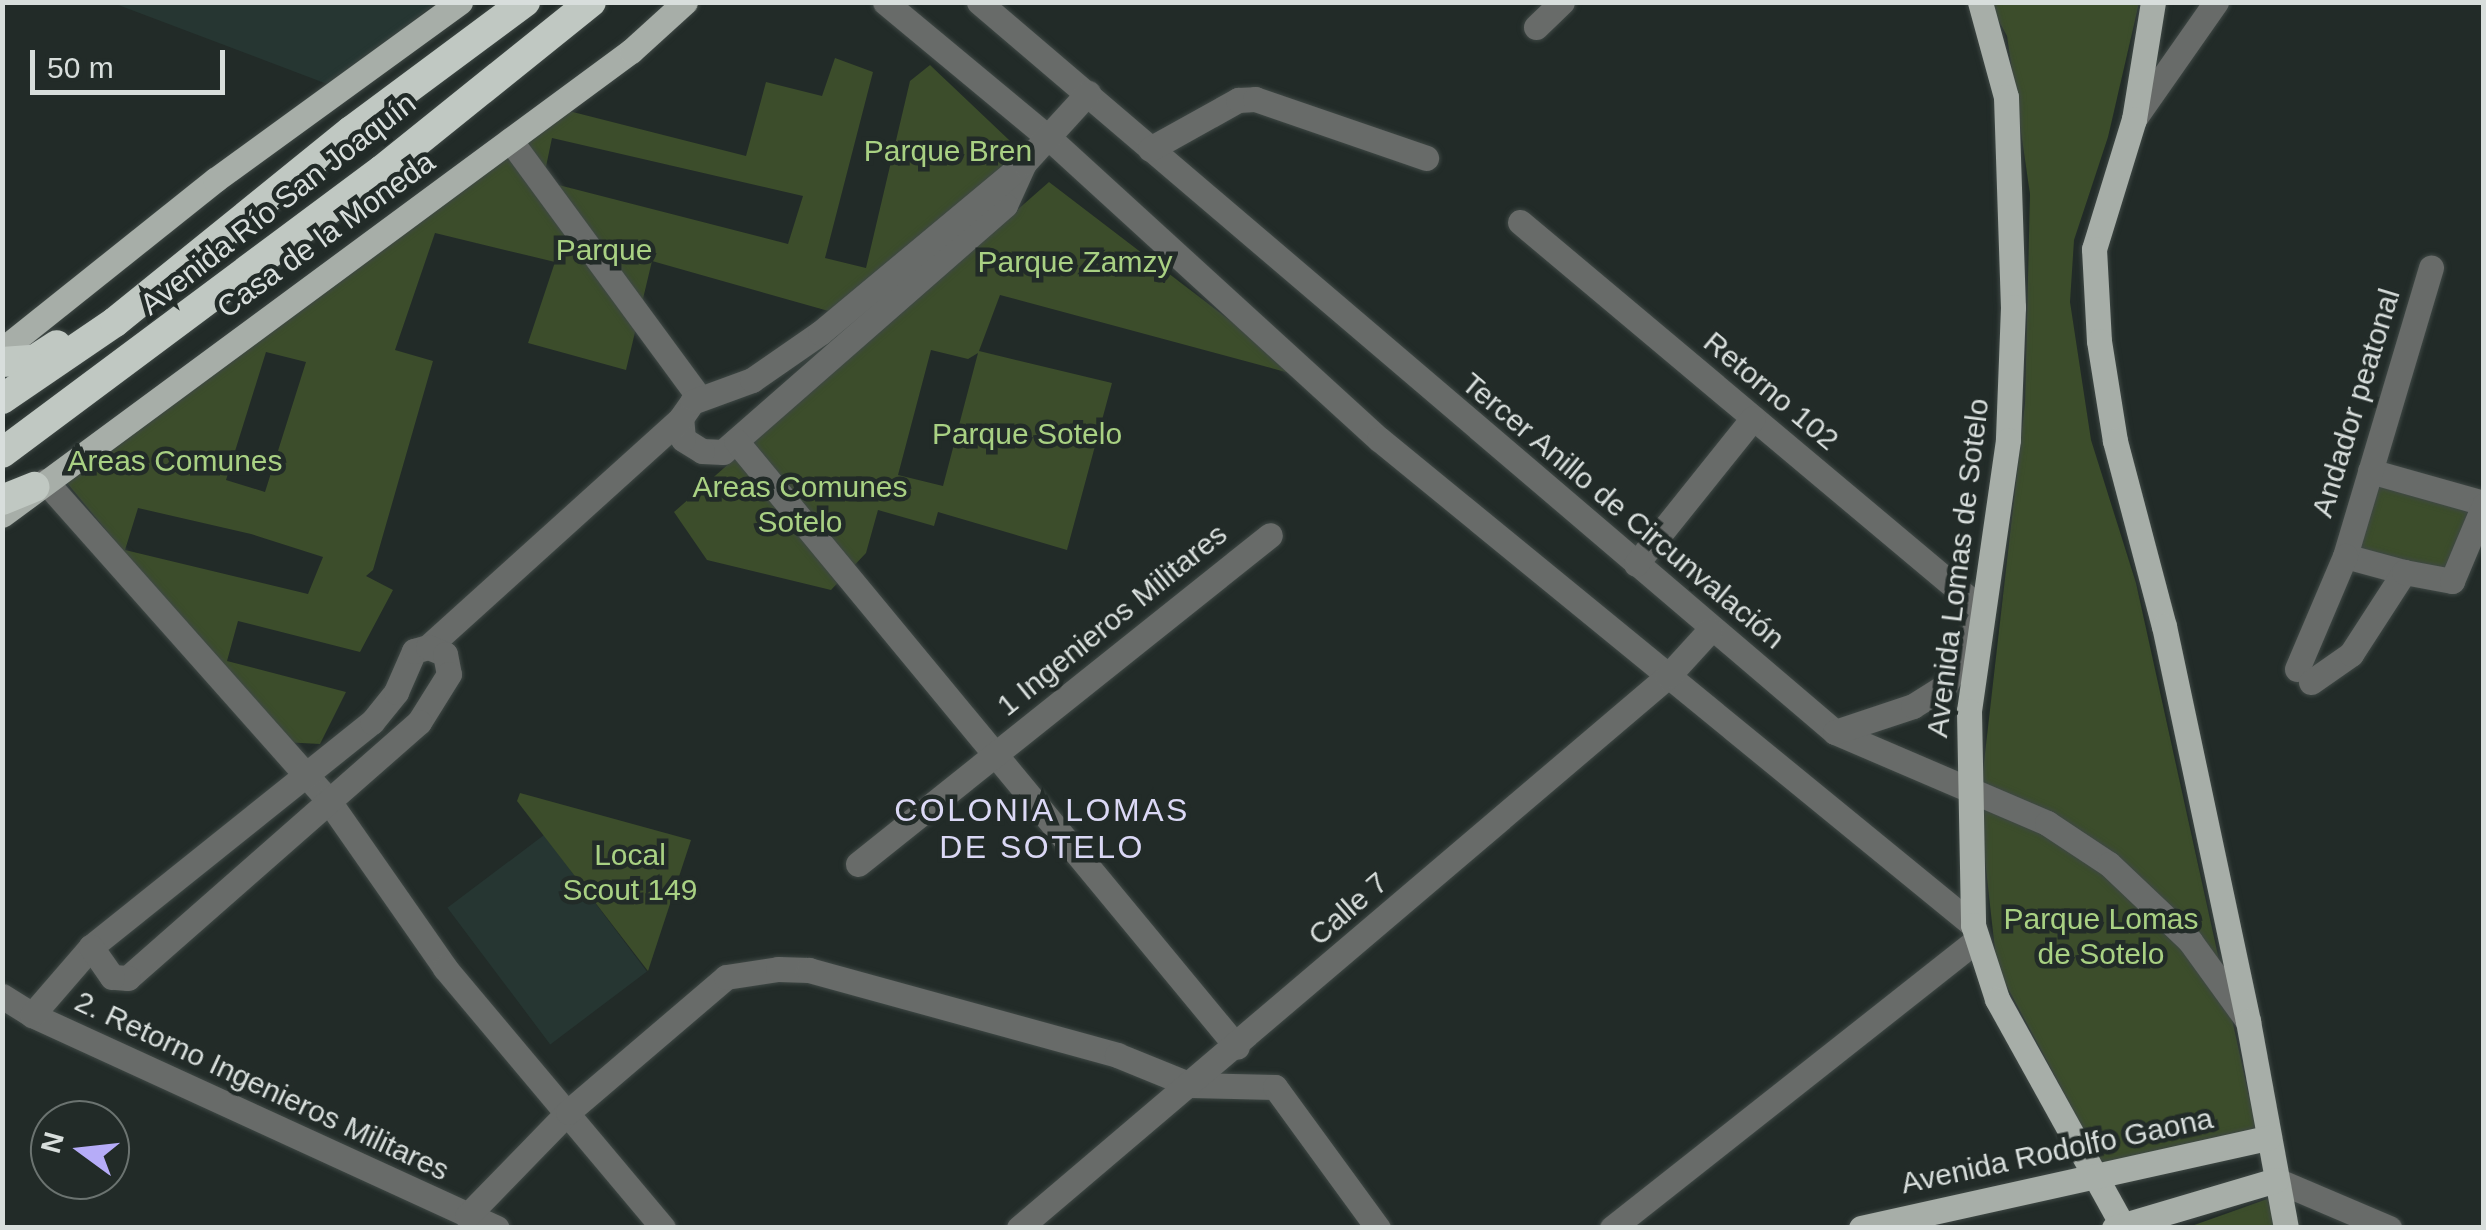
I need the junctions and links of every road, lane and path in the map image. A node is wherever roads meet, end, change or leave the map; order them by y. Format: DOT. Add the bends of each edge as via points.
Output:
graph roads {
  1 [pos="460,2"];
  2 [pos="525,2"];
  3 [pos="591,2"];
  4 [pos="685,2"];
  5 [pos="884,2"];
  6 [pos="979,2"];
  7 [pos="1562,2"];
  8 [pos="1980,2"];
  9 [pos="2153,2"];
  10 [pos="2216,2"];
  11 [pos="1536,27"];
  12 [pos="1088,93"];
  13 [pos="2134,118"];
  14 [pos="1049,138"];
  15 [pos="510,140"];
  16 [pos="1150,149"];
  17 [pos="1426,158"];
  18 [pos="1024,164"];
  19 [pos="1520,222"];
  20 [pos="2431,268"];
  21 [pos="115,322"];
  22 [pos="2,350"];
  23 [pos="2,362"];
  24 [pos="699,396"];
  25 [pos="2,400"];
  26 [pos="681,418"];
  27 [pos="1753,418"];
  28 [pos="736,441"];
  29 [pos="2,454"];
  30 [pos="2370,471"];
  31 [pos="40,484"];
  32 [pos="2,500"];
  33 [pos="2484,504"];
  34 [pos="2,515"];
  35 [pos="1270,535"];
  36 [pos="2344,556"];
  37 [pos="1636,564"];
  38 [pos="2404,572"];
  39 [pos="1981,614"];
  40 [pos="1710,630"];
  41 [pos="428,646"];
  42 [pos="1668,676"];
  43 [pos="1834,732"];
  44 [pos="996,756"];
  45 [pos="306,774"];
  46 [pos="1967,791"];
  47 [pos="328,800"];
  48 [pos="858,864"];
  49 [pos="1974,933"];
  50 [pos="91,947"];
  51 [pos="2,996"];
  52 [pos="32,1016"];
  53 [pos="2248,1021"];
  54 [pos="1237,1048"];
  55 [pos="1191,1085"];
  56 [pos="568,1112"];
  57 [pos="2268,1138"];
  58 [pos="2094,1174"];
  59 [pos="2276,1180"];
  60 [pos="467,1216"];
  61 [pos="2120,1227"];
  62 [pos="497,1228"];
  63 [pos="663,1228"];
  64 [pos="1019,1228"];
  65 [pos="1378,1228"];
  66 [pos="1612,1228"];
  67 [pos="1860,1228"];
  68 [pos="2286,1228"];
  69 [pos="2389,1228"];
  1 -- 22 [label="main road" via="215,180"];
  2 -- 21 [label="highway, Avenida Río San Joaquín"];
  3 -- 29 [label="highway, Avenida Río San Joaquín" via="382,170"];
  4 -- 15 [label="main road, Casa de la Moneda"];
  5 -- 14 [label="street"];
  6 -- 12 [label="street, Tercer Anillo de Circunvalación"];
  7 -- 11 [label="street"];
  8 -- 39 [label="main road, Avenida Lomas de Sotelo" via="2004,81 2014,207 2011,405"];
  9 -- 13 [label="main road"];
  10 -- 13 [label="street"];
  12 -- 14 [label="street"];
  12 -- 16 [label="street, Tercer Anillo de Circunvalación"];
  13 -- 53 [label="main road" via="2094,249 2099,341 2115,441 2164,626"];
  14 -- 18 [label="street"];
  14 -- 42 [label="street" via="1379,439"];
  15 -- 24 [label="street"];
  15 -- 31 [label="main road, Casa de la Moneda"];
  16 -- 17 [label="street" via="1238,100 1255,99"];
  16 -- 37 [label="street, Tercer Anillo de Circunvalación"];
  18 -- 24 [label="street" via="820,333 752,380"];
  18 -- 28 [label="street" via="1005,205"];
  19 -- 27 [label="street, Retorno 102"];
  20 -- 30 [label="street, Andador peatonal"];
  21 -- 23 [label="highway" via="79,332 34,360"];
  21 -- 25 [label="highway, Avenida Río San Joaquín"];
  24 -- 26 [label="street"];
  26 -- 28 [label="street" via="683,439 702,450 724,452"];
  26 -- 41 [label="street"];
  27 -- 37 [label="street"];
  27 -- 39 [label="street, Retorno 102"];
  28 -- 44 [label="street"];
  30 -- 33 [label="street"];
  30 -- 36 [label="street, Andador peatonal"];
  31 -- 32 [label="highway"];
  31 -- 34 [label="main road, Casa de la Moneda"];
  31 -- 45 [label="street"];
  33 -- 38 [label="street, Andador peatonal" via="2452,581"];
  35 -- 44 [label="street, 1 Ingenieros Militares"];
  36 -- 38 [label="street, Andador peatonal"];
  36 -- 38 [label="street" via="2304,675 2351,654"];
  37 -- 40 [label="street, Tercer Anillo de Circunvalación"];
  39 -- 43 [label="street" via="1946,686 1913,706"];
  39 -- 46 [label="main road, Avenida Lomas de Sotelo"];
  40 -- 42 [label="street, Calle 7"];
  40 -- 43 [label="street, Tercer Anillo de Circunvalación"];
  41 -- 45 [label="street" via="414,651 396,692 372,722"];
  41 -- 47 [label="street" via="445,654 449,674 440,693 420,722"];
  42 -- 49 [label="street"];
  42 -- 54 [label="street, Calle 7"];
  43 -- 46 [label="street, Tercer Anillo de Circunvalación"];
  44 -- 48 [label="street, 1 Ingenieros Militares"];
  44 -- 54 [label="street"];
  45 -- 47 [label="street"];
  45 -- 50 [label="street"];
  46 -- 49 [label="main road, Avenida Lomas de Sotelo"];
  46 -- 53 [label="street, Tercer Anillo de Circunvalación" via="2047,823 2150,898"];
  47 -- 50 [label="street" via="128,978 112,977"];
  47 -- 56 [label="street" via="445,968"];
  49 -- 58 [label="main road, Avenida Lomas de Sotelo" via="1997,1000"];
  49 -- 66 [label="street"];
  50 -- 52 [label="street"];
  51 -- 52 [label="street, 2. Retorno Ingenieros Militares"];
  52 -- 60 [label="street, 2. Retorno Ingenieros Militares"];
  53 -- 57 [label="main road"];
  54 -- 55 [label="street, Calle 7"];
  55 -- 56 [label="street" via="1117,1055 809,970 726,977"];
  55 -- 64 [label="street, Calle 7"];
  55 -- 65 [label="street" via="1275,1088"];
  56 -- 60 [label="street"];
  56 -- 63 [label="street"];
  57 -- 58 [label="main road, Avenida Rodolfo Gaona"];
  57 -- 59 [label="main road"];
  58 -- 61 [label="main road, Avenida Lomas de Sotelo"];
  58 -- 67 [label="main road, Avenida Rodolfo Gaona"];
  59 -- 61 [label="main road"];
  59 -- 68 [label="main road"];
  59 -- 69 [label="street"];
  60 -- 62 [label="street, 2. Retorno Ingenieros Militares"];
}
